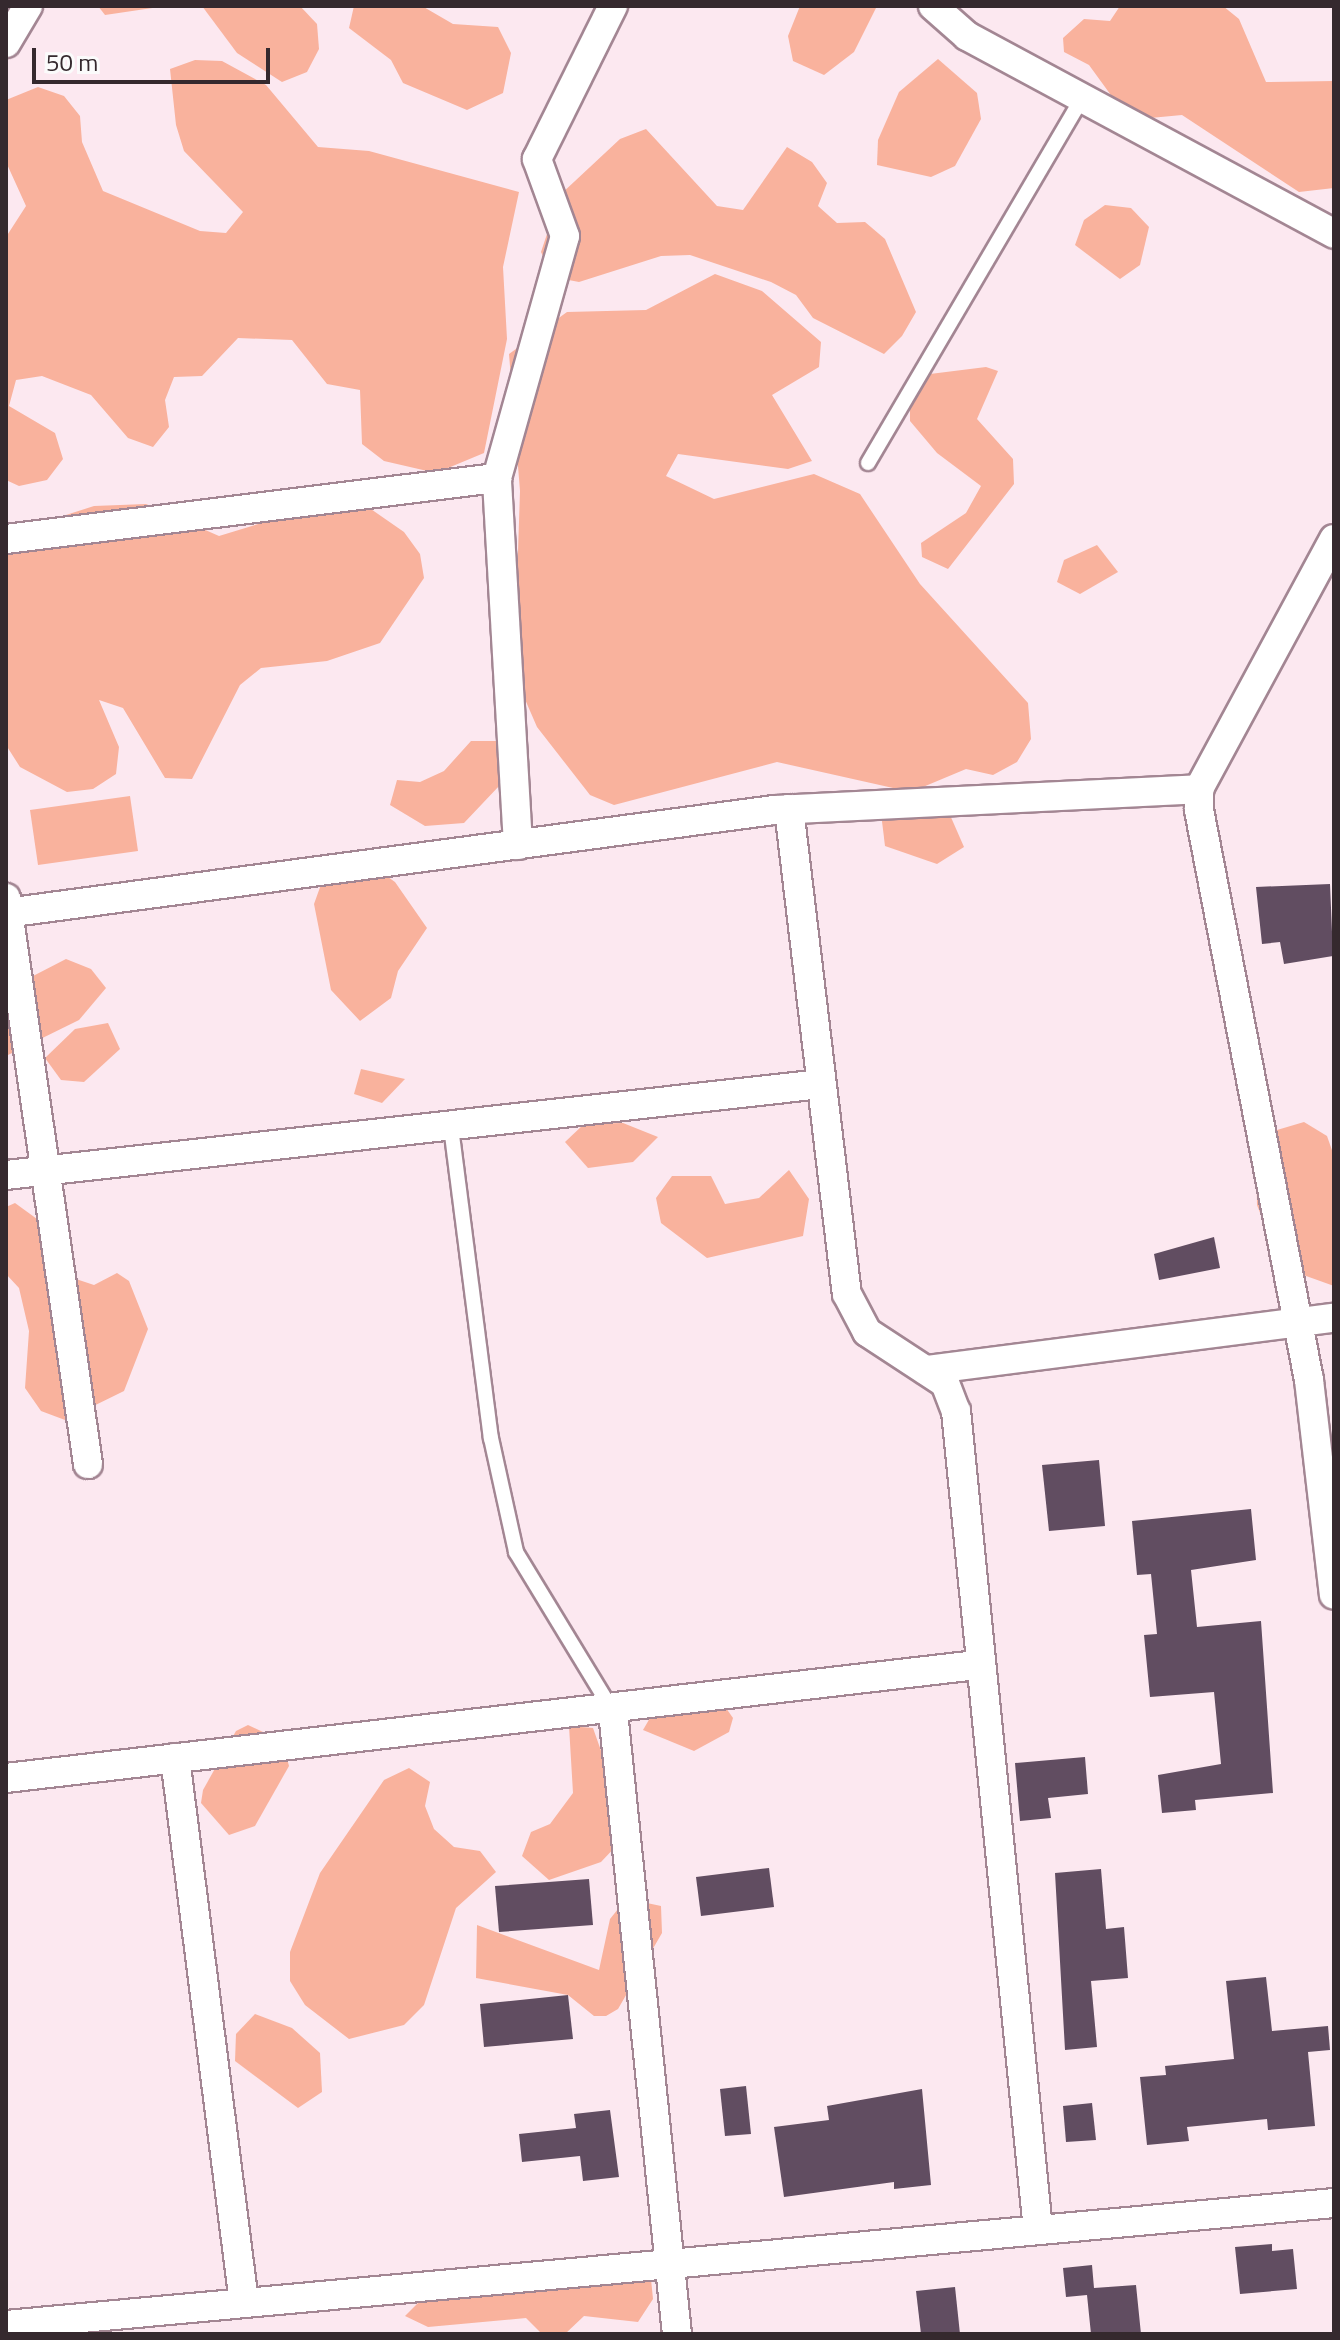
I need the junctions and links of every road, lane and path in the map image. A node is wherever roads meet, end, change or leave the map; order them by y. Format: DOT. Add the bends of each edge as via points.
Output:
graph roads {
  1 [pos="28,6"];
  2 [pos="613,6"];
  3 [pos="933,6"];
  4 [pos="6,43"];
  5 [pos="1082,98"];
  6 [pos="1334,234"];
  7 [pos="868,463"];
  8 [pos="497,478"];
  9 [pos="6,539"];
  10 [pos="1334,539"];
  11 [pos="1201,786"];
  12 [pos="789,809"];
  13 [pos="518,845"];
  14 [pos="7,908"];
  15 [pos="821,1084"];
  16 [pos="451,1127"];
  17 [pos="46,1172"];
  18 [pos="6,1175"];
  19 [pos="1334,1318"];
  20 [pos="1293,1323"];
  21 [pos="926,1370"];
  22 [pos="88,1464"];
  23 [pos="1334,1595"];
  24 [pos="976,1665"];
  25 [pos="613,1712"];
  26 [pos="175,1758"];
  27 [pos="6,1778"];
  28 [pos="1334,2203"];
  29 [pos="1038,2230"];
  30 [pos="670,2264"];
  31 [pos="244,2303"];
  32 [pos="6,2325"];
  33 [pos="677,2334"];
  1 -- 4 [label="street"];
  2 -- 8 [label="street" via="537,159 565,236"];
  3 -- 5 [label="street" via="967,36"];
  5 -- 6 [label="street"];
  5 -- 7 [label="lane"];
  8 -- 9 [label="street"];
  8 -- 13 [label="street"];
  10 -- 11 [label="street"];
  11 -- 12 [label="street"];
  11 -- 20 [label="street"];
  12 -- 13 [label="street"];
  12 -- 15 [label="street"];
  13 -- 14 [label="street"];
  14 -- 17 [label="street"];
  15 -- 16 [label="street"];
  15 -- 21 [label="street" via="847,1294 867,1332"];
  16 -- 17 [label="street"];
  16 -- 25 [label="lane" via="491,1438 516,1552"];
  17 -- 18 [label="street"];
  17 -- 22 [label="street"];
  19 -- 20 [label="street"];
  20 -- 21 [label="street"];
  20 -- 23 [label="street" via="1320,1448"];
  21 -- 24 [label="street" via="945,1383 956,1411"];
  24 -- 25 [label="street"];
  24 -- 29 [label="street"];
  25 -- 26 [label="street"];
  25 -- 30 [label="street"];
  26 -- 27 [label="street"];
  26 -- 31 [label="street"];
  28 -- 29 [label="street"];
  29 -- 30 [label="street"];
  30 -- 31 [label="street"];
  30 -- 33 [label="street"];
  31 -- 32 [label="street"];
}
